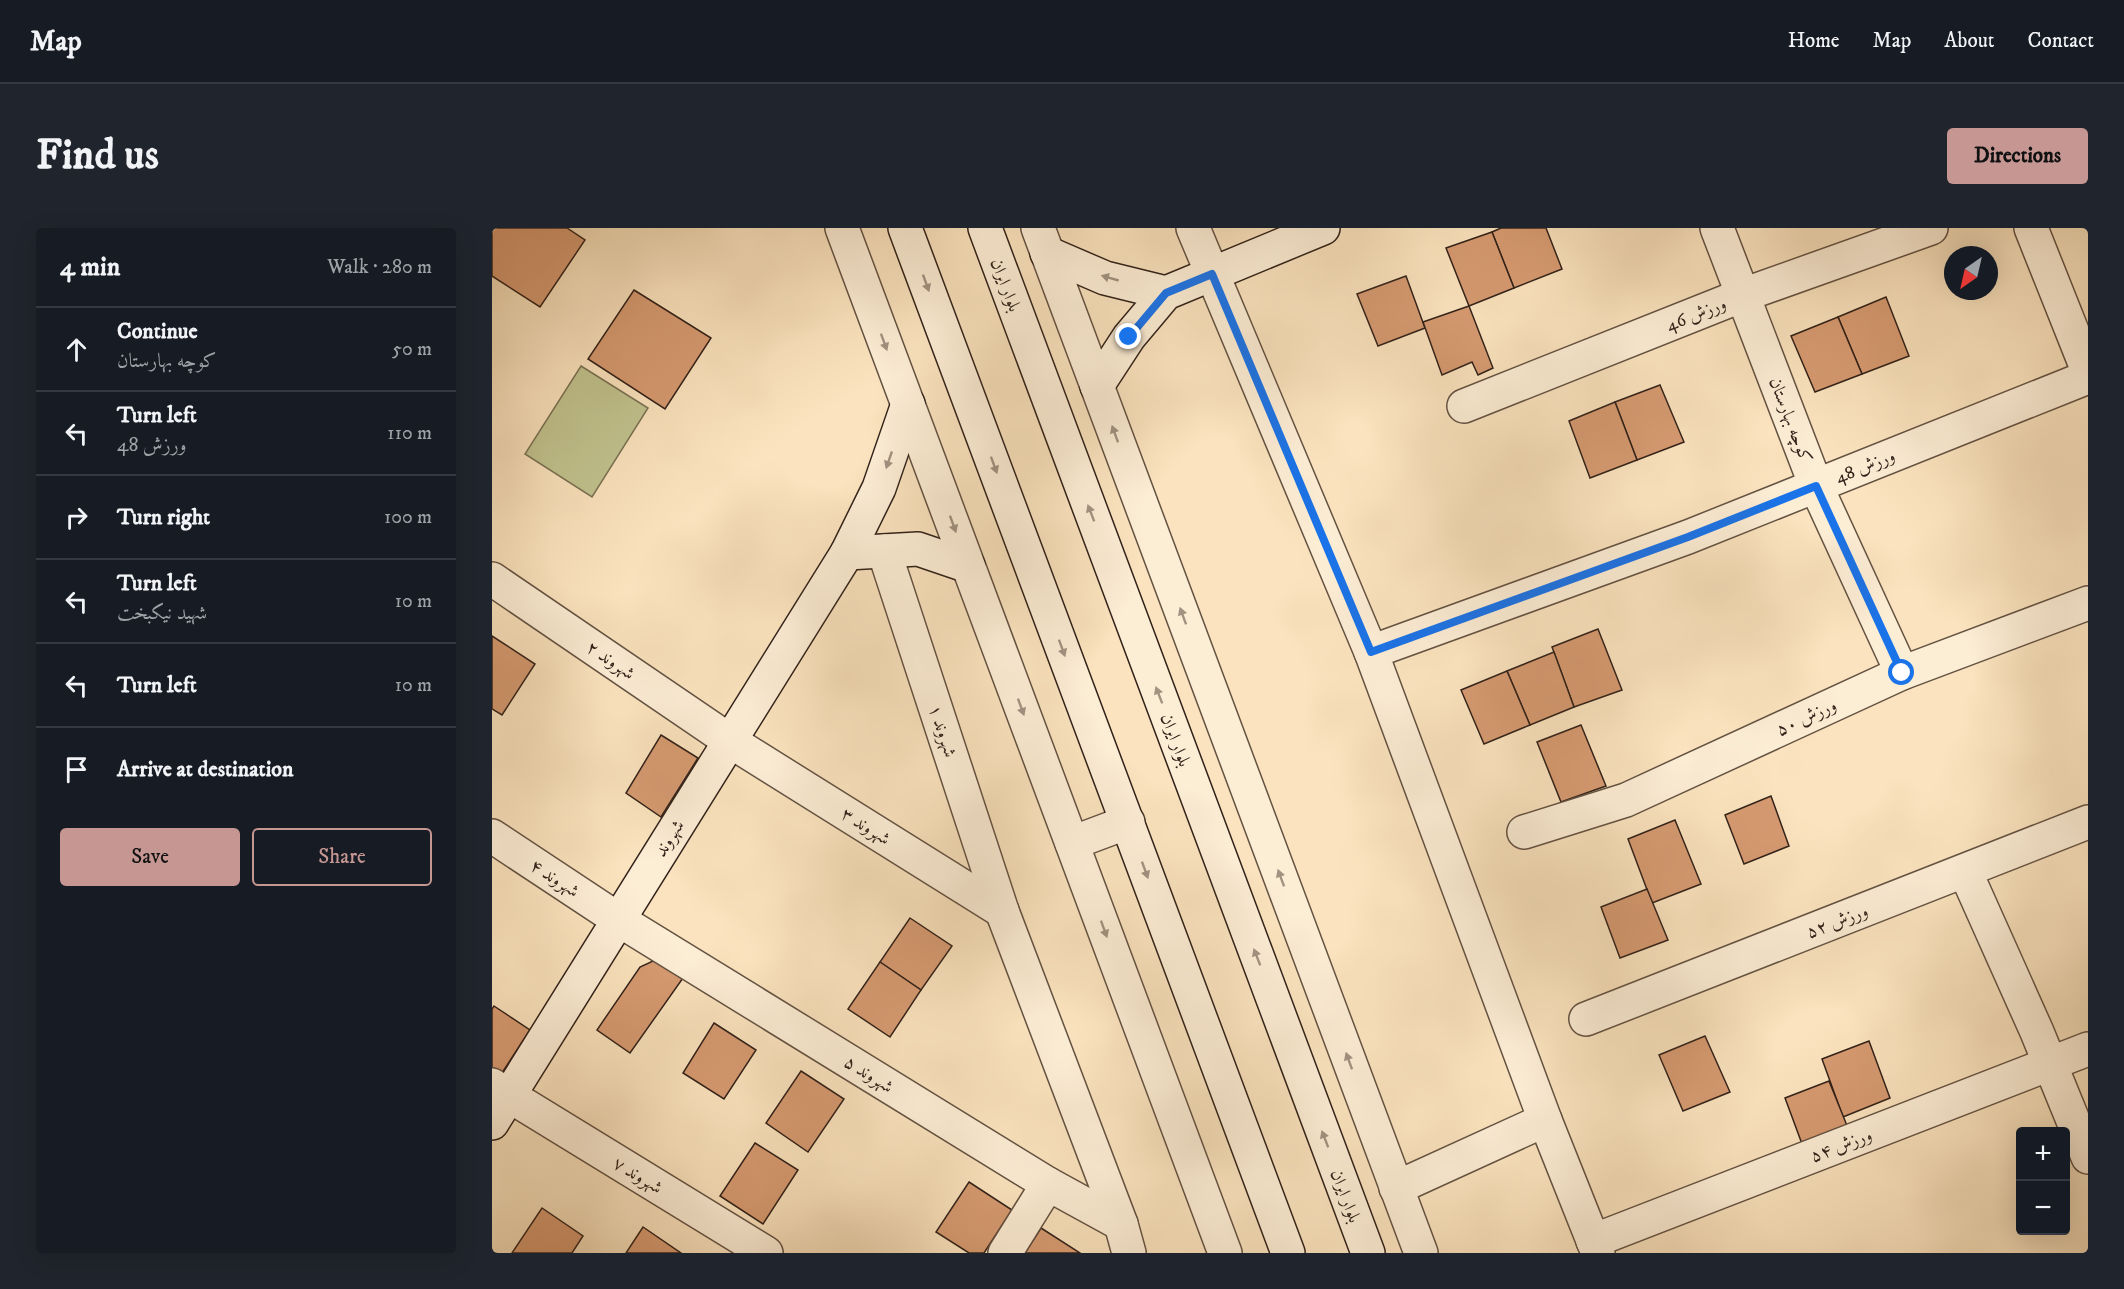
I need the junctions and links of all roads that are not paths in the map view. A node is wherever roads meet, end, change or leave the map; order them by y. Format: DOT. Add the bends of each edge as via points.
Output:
graph roads {
  1 [pos="842,228"];
  2 [pos="905,228"];
  3 [pos="985,228"];
  4 [pos="1193,228"];
  5 [pos="1323,228"];
  6 [pos="1717,228"];
  7 [pos="1931,228"];
  8 [pos="2031,228"];
  9 [pos="1042,241"];
  10 [pos="1212,274"];
  11 [pos="1166,293"];
  12 [pos="1743,295"];
  13 [pos="2088,371"];
  14 [pos="2088,377"];
  15 [pos="1097,386"];
  16 [pos="908,404"];
  17 [pos="1464,406"];
  18 [pos="1816,486"];
  19 [pos="884,551"];
  20 [pos="847,553"];
  21 [pos="968,566"];
  22 [pos="492,579"];
  23 [pos="2088,603"];
  24 [pos="1371,652"];
  25 [pos="1902,673"];
  26 [pos="730,741"];
  27 [pos="1128,822"];
  28 [pos="2088,822"];
  29 [pos="1524,832"];
  30 [pos="492,836"];
  31 [pos="1072,843"];
  32 [pos="1965,871"];
  33 [pos="1002,911"];
  34 [pos="619,920"];
  35 [pos="1587,1019"];
  36 [pos="2088,1049"];
  37 [pos="2050,1064"];
  38 [pos="498,1102"];
  39 [pos="1545,1120"];
  40 [pos="2088,1157"];
  41 [pos="1048,1184"];
  42 [pos="1396,1188"];
  43 [pos="1125,1239"];
  44 [pos="1596,1247"];
  45 [pos="766,1253"];
  46 [pos="1005,1253"];
  47 [pos="1225,1253"];
  48 [pos="1288,1253"];
  49 [pos="1368,1253"];
  50 [pos="1421,1253"];
  1 -- 16 [label="street, one-way"];
  2 -- 27 [label="street, one-way"];
  49 -- 3 [label="street, بلوار ایران, one-way"];
  4 -- 10 [label="street"];
  5 -- 10 [label="street"];
  6 -- 12 [label="street, کوچه بهارستان"];
  7 -- 12 [label="street, ورزش 46"];
  8 -- 13 [label="street"];
  11 -- 9 [label="street, one-way" via="1105,278"];
  9 -- 15 [label="street"];
  10 -- 11 [label="street"];
  10 -- 24 [label="street"];
  11 -- 15 [label="street" via="1129,337"];
  12 -- 17 [label="street, ورزش 46"];
  12 -- 18 [label="street, کوچه بهارستان"];
  14 -- 18 [label="street, ورزش 48"];
  42 -- 15 [label="street, one-way"];
  16 -- 20 [label="street, شهروند, one-way" via="879,488"];
  16 -- 21 [label="street, one-way"];
  18 -- 24 [label="street, ورزش 48" via="1688,537"];
  18 -- 25 [label="street, کوچه بهارستان"];
  19 -- 20 [label="street"];
  19 -- 21 [label="street" via="918,549"];
  19 -- 33 [label="street, شهروند ۱"];
  20 -- 26 [label="street, شهروند"];
  21 -- 31 [label="street, one-way"];
  22 -- 26 [label="street, شهروند ۲"];
  23 -- 25 [label="street, ورزش ۵٠"];
  24 -- 39 [label="street"];
  25 -- 29 [label="street, ورزش ۵٠" via="1626,800"];
  26 -- 33 [label="street, شهروند ۳"];
  26 -- 34 [label="street, شهروند"];
  27 -- 31 [label="street"];
  27 -- 48 [label="street, one-way"];
  28 -- 32 [label="street, ورزش ۵٢"];
  30 -- 34 [label="street, شهروند ۴"];
  31 -- 47 [label="street, one-way"];
  32 -- 35 [label="street, ورزش ۵٢"];
  32 -- 37 [label="street"];
  33 -- 43 [label="street, شهروند ۱"];
  34 -- 38 [label="street, شهروند"];
  34 -- 41 [label="street, شهروند ۵"];
  36 -- 37 [label="street, ورزش ۵۴"];
  37 -- 40 [label="street"];
  37 -- 44 [label="street, ورزش ۵۴"];
  38 -- 45 [label="street, شهروند ۷"];
  39 -- 42 [label="street"];
  39 -- 44 [label="street"];
  41 -- 43 [label="street, شهروند ۵"];
  41 -- 46 [label="street"];
  42 -- 50 [label="street"];
}
